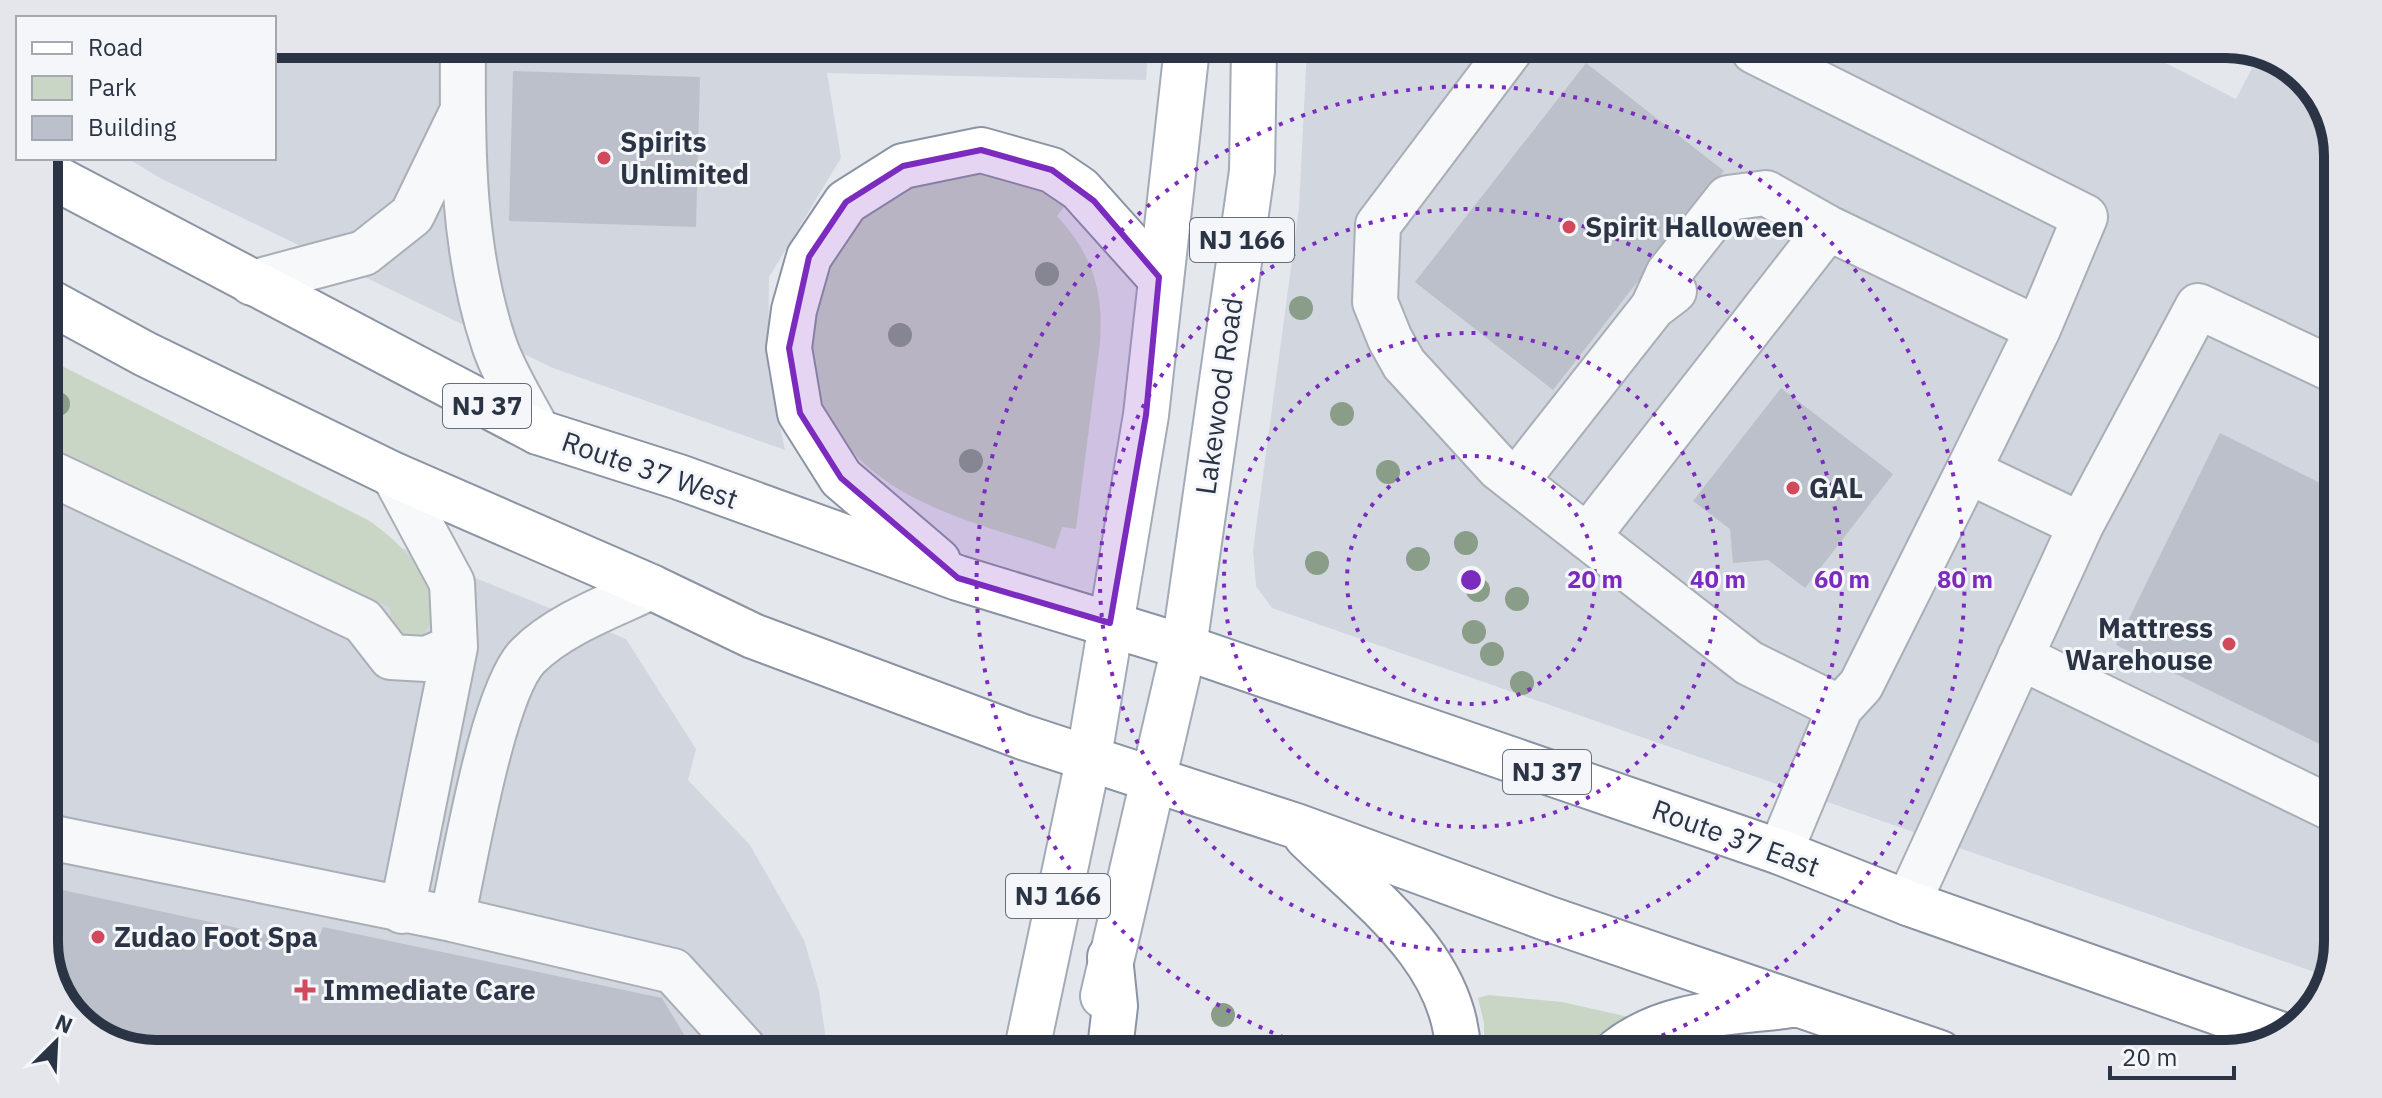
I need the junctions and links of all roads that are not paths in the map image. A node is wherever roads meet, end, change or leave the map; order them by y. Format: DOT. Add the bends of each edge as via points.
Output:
graph roads {
  1 [pos="463,58"];
  2 [pos="1186,58"];
  3 [pos="1254,58"];
  4 [pos="1504,58"];
  5 [pos="1768,58"];
  6 [pos="463,110"];
  7 [pos="58,179"];
  8 [pos="1828,228"];
  9 [pos="1159,277"];
  10 [pos="252,283"];
  11 [pos="58,307"];
  12 [pos="2038,329"];
  13 [pos="2324,365"];
  14 [pos="538,432"];
  15 [pos="1968,471"];
  16 [pos="394,475"];
  17 [pos="58,477"];
  18 [pos="1516,481"];
  19 [pos="2081,525"];
  20 [pos="1587,537"];
  21 [pos="958,578"];
  22 [pos="651,587"];
  23 [pos="1110,623"];
  24 [pos="455,647"];
  25 [pos="1184,647"];
  26 [pos="2020,657"];
  27 [pos="1840,708"];
  28 [pos="1089,756"];
  29 [pos="1154,778"];
  30 [pos="2324,805"];
  31 [pos="1296,826"];
  32 [pos="58,839"];
  33 [pos="1780,852"];
  34 [pos="1908,903"];
  35 [pos="402,911"];
  36 [pos="452,919"];
  37 [pos="1110,957"];
  38 [pos="1796,1004"];
  39 [pos="2268,1030"];
  40 [pos="735,1040"];
  41 [pos="1024,1040"];
  42 [pos="1094,1040"];
  43 [pos="1111,1040"];
  44 [pos="1456,1040"];
  45 [pos="1631,1040"];
  46 [pos="1902,1040"];
  1 -- 6 [label="lane"];
  2 -- 9 [label="main road, NJ 166"];
  3 -- 25 [label="main road, Lakewood Road / NJ 166" via="1252,171"];
  4 -- 18 [label="lane" via="1378,225 1375,302 1404,364"];
  5 -- 12 [label="lane" via="2085,217"];
  6 -- 10 [label="lane" via="412,215 364,253"];
  6 -- 14 [label="lane" via="475,278 495,347"];
  7 -- 10 [label="main road, Route 37 West / NJ 37"];
  8 -- 12 [label="lane"];
  8 -- 18 [label="lane" via="1766,193 1728,198 1668,274 1653,307"];
  8 -- 20 [label="lane"];
  9 -- 21 [label="main road" via="1080,189 1052,170 981,150 903,166 846,202 809,257 789,348 800,413 841,478"];
  9 -- 23 [label="main road, NJ 166" via="1146,415"];
  10 -- 14 [label="main road, Route 37 West / NJ 37"];
  11 -- 16 [label="main road"];
  12 -- 15 [label="lane"];
  13 -- 19 [label="lane" via="2198,306"];
  14 -- 21 [label="main road, Route 37 West / NJ 37"];
  15 -- 19 [label="lane"];
  15 -- 27 [label="lane" via="1861,685"];
  16 -- 22 [label="main road"];
  16 -- 24 [label="lane" via="452,583"];
  17 -- 24 [label="lane" via="363,621 391,657 426,659"];
  18 -- 20 [label="lane"];
  19 -- 26 [label="lane"];
  20 -- 27 [label="lane" via="1749,663"];
  21 -- 23 [label="main road, Route 37 West / NJ 37"];
  22 -- 28 [label="main road" via="753,636 1023,737"];
  22 -- 36 [label="lane" via="572,626 528,656 503,696"];
  23 -- 25 [label="main road, NJ 37"];
  23 -- 28 [label="main road, NJ 166"];
  24 -- 35 [label="lane"];
  25 -- 29 [label="main road, NJ 166"];
  25 -- 33 [label="main road, Route 37 East / NJ 37"];
  26 -- 30 [label="lane"];
  26 -- 34 [label="lane"];
  27 -- 33 [label="lane"];
  28 -- 29 [label="main road"];
  28 -- 41 [label="main road, NJ 166"];
  29 -- 31 [label="main road"];
  29 -- 37 [label="main road, NJ 166"];
  31 -- 38 [label="main road"];
  31 -- 44 [label="main road" via="1430,964 1451,1000"];
  32 -- 35 [label="lane"];
  33 -- 34 [label="main road, Route 37 East / NJ 37"];
  34 -- 39 [label="main road, Route 37 East / NJ 37"];
  35 -- 36 [label="lane"];
  36 -- 40 [label="lane" via="673,971"];
  37 -- 42 [label="main road, NJ 166"];
  37 -- 43 [label="main road" via="1115,1006"];
  38 -- 45 [label="main road" via="1679,1019"];
  38 -- 46 [label="main road"];
}
